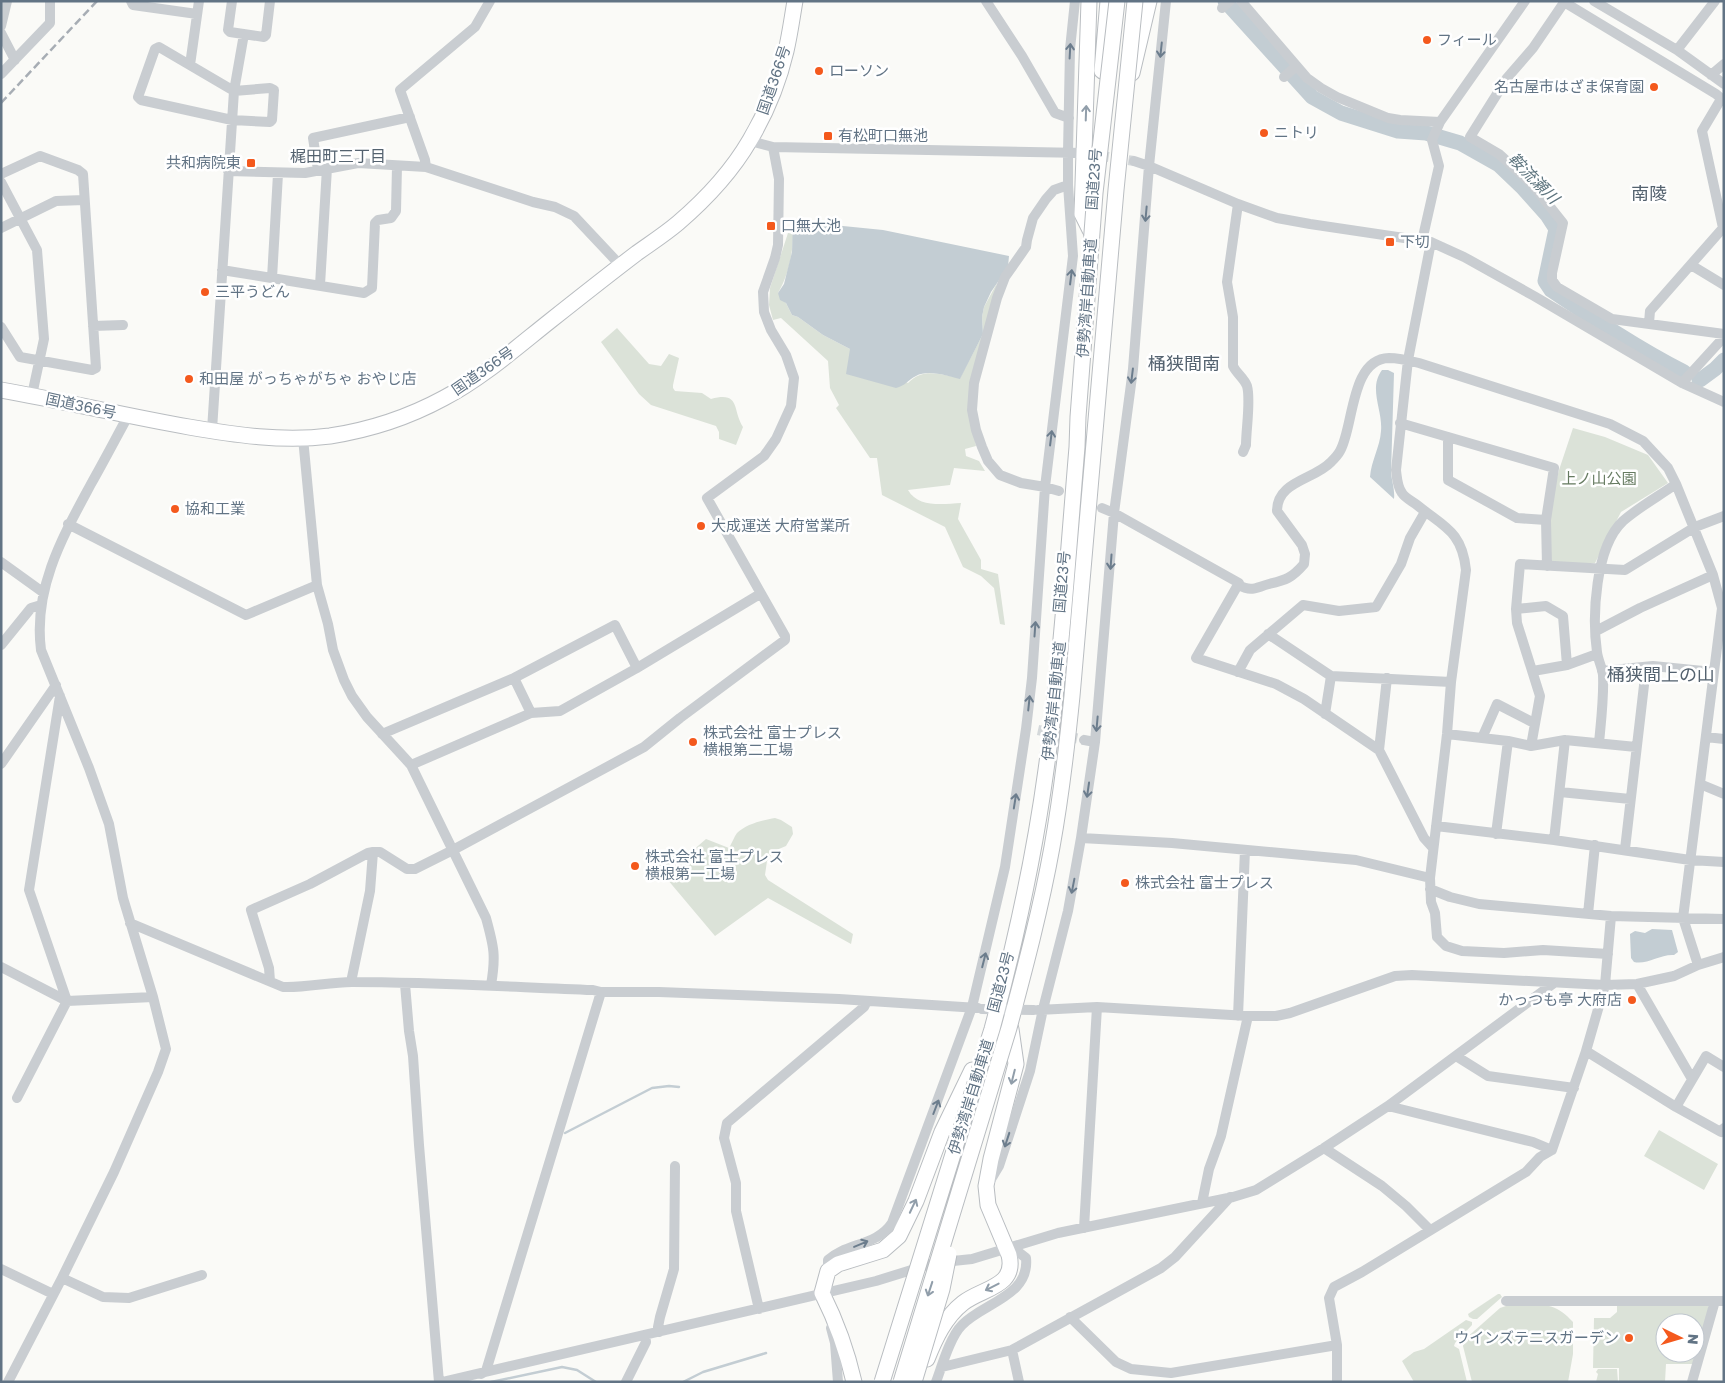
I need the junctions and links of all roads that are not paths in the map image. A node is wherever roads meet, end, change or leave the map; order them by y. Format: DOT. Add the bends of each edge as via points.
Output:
graph roads {
  1 [pos="7,1"];
  2 [pos="50,1"];
  3 [pos="131,1"];
  4 [pos="199,1"];
  5 [pos="232,1"];
  6 [pos="270,1"];
  7 [pos="490,1"];
  8 [pos="795,1"];
  9 [pos="986,1"];
  10 [pos="1075,1"];
  11 [pos="1089,1"];
  12 [pos="1108,1"];
  13 [pos="1117,1"];
  14 [pos="1136,1"];
  15 [pos="1149,1"];
  16 [pos="1166,1"];
  17 [pos="1241,1"];
  18 [pos="1525,1"];
  19 [pos="1594,1"];
  20 [pos="1565,2"];
  21 [pos="1711,2"];
  22 [pos="197,14"];
  23 [pos="1,26"];
  24 [pos="1,33"];
  25 [pos="244,34"];
  26 [pos="1676,50"];
  27 [pos="15,60"];
  28 [pos="1724,64"];
  29 [pos="190,65"];
  30 [pos="1293,69"];
  31 [pos="1,74"];
  32 [pos="1712,75"];
  33 [pos="1284,77"];
  34 [pos="1724,84"];
  35 [pos="1129,86"];
  36 [pos="234,91"];
  37 [pos="1722,100"];
  38 [pos="410,117"];
  39 [pos="1069,118"];
  40 [pos="232,120"];
  41 [pos="1440,122"];
  42 [pos="750,141"];
  43 [pos="773,147"];
  44 [pos="1068,152"];
  45 [pos="1084,153"];
  46 [pos="1134,161"];
  47 [pos="397,166"];
  48 [pos="1150,166"];
  49 [pos="426,167"];
  50 [pos="322,169"];
  51 [pos="228,171"];
  52 [pos="1,174"];
  53 [pos="278,174"];
  54 [pos="1,182"];
  55 [pos="1068,185"];
  56 [pos="84,200"];
  57 [pos="1238,204"];
  58 [pos="21,218"];
  59 [pos="1,228"];
  60 [pos="1090,230"];
  61 [pos="1426,242"];
  62 [pos="1690,265"];
  63 [pos="621,266"];
  64 [pos="222,270"];
  65 [pos="272,278"];
  66 [pos="320,285"];
  67 [pos="1724,285"];
  68 [pos="1649,323"];
  69 [pos="123,324"];
  70 [pos="93,326"];
  71 [pos="1,327"];
  72 [pos="1724,335"];
  73 [pos="1408,360"];
  74 [pos="39,362"];
  75 [pos="1682,383"];
  76 [pos="1,390"];
  77 [pos="32,395"];
  78 [pos="1724,402"];
  79 [pos="128,416"];
  80 [pos="1400,423"];
  81 [pos="212,430"];
  82 [pos="1448,437"];
  83 [pos="303,438"];
  84 [pos="1243,452"];
  85 [pos="1676,484"];
  86 [pos="1046,487"];
  87 [pos="1059,491"];
  88 [pos="1102,508"];
  89 [pos="1425,512"];
  90 [pos="1114,513"];
  91 [pos="1724,516"];
  92 [pos="1546,520"];
  93 [pos="68,524"];
  94 [pos="1695,527"];
  95 [pos="1,562"];
  96 [pos="1547,566"];
  97 [pos="1600,568"];
  98 [pos="1714,575"];
  99 [pos="317,585"];
  100 [pos="1238,585"];
  101 [pos="44,593"];
  102 [pos="760,594"];
  103 [pos="41,605"];
  104 [pos="1516,609"];
  105 [pos="1596,631"];
  106 [pos="1268,634"];
  107 [pos="1,645"];
  108 [pos="1597,654"];
  109 [pos="1567,665"];
  110 [pos="637,668"];
  111 [pos="1646,668"];
  112 [pos="1533,671"];
  113 [pos="1602,671"];
  114 [pos="1238,672"];
  115 [pos="1713,672"];
  116 [pos="1331,676"];
  117 [pos="514,678"];
  118 [pos="1387,678"];
  119 [pos="1451,682"];
  120 [pos="58,690"];
  121 [pos="531,713"];
  122 [pos="1325,714"];
  123 [pos="1534,723"];
  124 [pos="1026,729"];
  125 [pos="1038,730"];
  126 [pos="382,734"];
  127 [pos="1447,734"];
  128 [pos="1706,737"];
  129 [pos="1482,738"];
  130 [pos="1724,739"];
  131 [pos="1084,740"];
  132 [pos="1565,740"];
  133 [pos="1508,741"];
  134 [pos="1095,742"];
  135 [pos="1599,743"];
  136 [pos="1531,746"];
  137 [pos="1636,747"];
  138 [pos="1379,750"];
  139 [pos="1,764"];
  140 [pos="411,765"];
  141 [pos="1700,784"];
  142 [pos="1560,792"];
  143 [pos="1724,794"];
  144 [pos="1630,799"];
  145 [pos="1436,826"];
  146 [pos="1496,834"];
  147 [pos="1081,838"];
  148 [pos="1554,840"];
  149 [pos="1596,846"];
  150 [pos="1433,848"];
  151 [pos="1625,849"];
  152 [pos="453,850"];
  153 [pos="1245,850"];
  154 [pos="373,852"];
  155 [pos="1690,860"];
  156 [pos="1724,862"];
  157 [pos="1430,878"];
  158 [pos="1430,890"];
  159 [pos="1588,914"];
  160 [pos="1612,916"];
  161 [pos="1683,918"];
  162 [pos="1724,919"];
  163 [pos="130,924"];
  164 [pos="1608,954"];
  165 [pos="1724,957"];
  166 [pos="1698,965"];
  167 [pos="1,967"];
  168 [pos="270,981"];
  169 [pos="351,982"];
  170 [pos="1554,983"];
  171 [pos="405,984"];
  172 [pos="1636,984"];
  173 [pos="491,985"];
  174 [pos="1605,985"];
  175 [pos="601,992"];
  176 [pos="153,997"];
  177 [pos="67,1001"];
  178 [pos="867,1001"];
  179 [pos="1097,1007"];
  180 [pos="977,1008"];
  181 [pos="1039,1009"];
  182 [pos="1243,1016"];
  183 [pos="1011,1029"];
  184 [pos="1586,1051"];
  185 [pos="1456,1056"];
  186 [pos="1724,1067"];
  187 [pos="972,1070"];
  188 [pos="1692,1079"];
  189 [pos="1574,1088"];
  190 [pos="17,1098"];
  191 [pos="1388,1106"];
  192 [pos="1676,1107"];
  193 [pos="1723,1132"];
  194 [pos="1324,1148"];
  195 [pos="1552,1150"];
  196 [pos="675,1166"];
  197 [pos="986,1186"];
  198 [pos="1230,1198"];
  199 [pos="1202,1203"];
  200 [pos="1084,1228"];
  201 [pos="1430,1230"];
  202 [pos="1007,1248"];
  203 [pos="1,1269"];
  204 [pos="828,1271"];
  205 [pos="202,1275"];
  206 [pos="62,1278"];
  207 [pos="822,1293"];
  208 [pos="53,1294"];
  209 [pos="1719,1301"];
  210 [pos="1506,1302"];
  211 [pos="759,1309"];
  212 [pos="1070,1317"];
  213 [pos="659,1332"];
  214 [pos="645,1335"];
  215 [pos="1337,1345"];
  216 [pos="1012,1350"];
  217 [pos="942,1367"];
  218 [pos="486,1371"];
  219 [pos="8,1382"];
  220 [pos="440,1382"];
  221 [pos="468,1382"];
  222 [pos="626,1382"];
  223 [pos="838,1382"];
  224 [pos="854,1382"];
  225 [pos="881,1382"];
  226 [pos="901,1382"];
  227 [pos="914,1382"];
  228 [pos="920,1382"];
  229 [pos="936,1382"];
  230 [pos="1019,1382"];
  231 [pos="1337,1382"];
  232 [pos="1692,1382"];
  1 -- 23 [label="street"];
  2 -- 27 [label="street" via="50,23"];
  3 -- 22 [label="street" via="133,5"];
  4 -- 22 [label="street"];
  5 -- 25 [label="street" via="228,30"];
  6 -- 25 [label="street" via="266,35"];
  7 -- 38 [label="street" via="475,27 400,90"];
  8 -- 42 [label="highway, 国道366号" via="786,54 770,101"];
  9 -- 39 [label="street" via="1055,114"];
  39 -- 10 [label="street, one-way" via="1070,49"];
  60 -- 11 [label="highway, one-way" via="1082,214"];
  12 -- 60 [label="highway, 国道23号"];
  13 -- 225 [label="highway, 伊勢湾岸自動車道, bridge" via="1095,193 1078,447 1060,645 1034,847 992,1029"];
  14 -- 35 [label="highway, 国道23号, bridge"];
  14 -- 226 [label="highway, 伊勢湾岸自動車道, one-way, bridge" via="1072,696 1052,849 1009,1028"];
  15 -- 35 [label="highway"];
  16 -- 48 [label="street, one-way"];
  17 -- 41 [label="street" via="1307,78 1321,88 1388,118"];
  18 -- 41 [label="street"];
  19 -- 26 [label="street"];
  20 -- 37 [label="street"];
  20 -- 68 [label="street" via="1507,78 1470,137 1499,154 1532,184 1563,223 1552,273 1552,280 1558,287 1612,320"];
  21 -- 26 [label="street"];
  22 -- 29 [label="street"];
  24 -- 27 [label="street"];
  25 -- 36 [label="street"];
  26 -- 32 [label="street"];
  27 -- 31 [label="street"];
  28 -- 32 [label="street"];
  29 -- 36 [label="street"];
  29 -- 40 [label="street" via="159,47 155,49 138,97"];
  30 -- 33 [label="street"];
  32 -- 34 [label="street"];
  35 -- 183 [label="highway, 国道23号" via="1064,777 1052,859"];
  36 -- 40 [label="street"];
  36 -- 40 [label="street" via="274,90 270,122"];
  37 -- 62 [label="street" via="1702,131 1723,228"];
  38 -- 49 [label="street"];
  38 -- 50 [label="street" via="313,138"];
  39 -- 44 [label="street"];
  40 -- 51 [label="street"];
  41 -- 61 [label="street" via="1432,140 1439,166"];
  42 -- 43 [label="street"];
  42 -- 63 [label="highway, 国道366号" via="708,196 676,225"];
  43 -- 44 [label="street"];
  43 -- 102 [label="street" via="779,179 778,245 763,292 764,312 794,378 792,406 764,456 707,498"];
  44 -- 45 [label="street"];
  44 -- 55 [label="street"];
  46 -- 48 [label="street"];
  47 -- 49 [label="street"];
  47 -- 50 [label="street" via="358,164"];
  47 -- 66 [label="street" via="396,211 391,218 375,223 372,288 364,293"];
  48 -- 57 [label="street"];
  48 -- 90 [label="street, one-way" via="1133,369"];
  49 -- 63 [label="street" via="574,216"];
  50 -- 53 [label="street"];
  50 -- 66 [label="street"];
  51 -- 53 [label="street"];
  51 -- 64 [label="street"];
  52 -- 56 [label="street" via="40,156 83,174"];
  53 -- 65 [label="street"];
  54 -- 58 [label="street"];
  86 -- 55 [label="street, one-way" via="1073,256"];
  55 -- 86 [label="street" via="1054,190 1033,218 1026,247 1006,276 996,298 974,383 972,410 988,461 1000,475"];
  56 -- 58 [label="street" via="56,201"];
  56 -- 70 [label="street"];
  57 -- 61 [label="street" via="1277,218"];
  57 -- 84 [label="street" via="1227,282 1233,317 1233,366 1244,380 1248,395"];
  58 -- 59 [label="street"];
  58 -- 74 [label="street" via="37,250 44,339"];
  60 -- 187 [label="highway, 国道23号" via="1046,753 1016,924 988,1034"];
  61 -- 73 [label="street"];
  61 -- 75 [label="street" via="1464,257"];
  62 -- 67 [label="street"];
  62 -- 68 [label="street" via="1650,310"];
  63 -- 83 [label="highway, 国道366号" via="469,383 444,398 382,424"];
  64 -- 65 [label="street"];
  64 -- 81 [label="street"];
  65 -- 66 [label="street"];
  68 -- 72 [label="street"];
  69 -- 70 [label="street"];
  70 -- 74 [label="street" via="96,368"];
  71 -- 74 [label="street" via="20,357"];
  72 -- 75 [label="street"];
  73 -- 80 [label="street"];
  73 -- 85 [label="street" via="1610,424 1643,441 1668,468"];
  73 -- 100 [label="street" via="1388,358 1370,366 1356,393 1340,451 1326,467 1290,487 1280,497 1276,511 1302,544 1304,564 1292,577 1280,582 1252,590"];
  74 -- 77 [label="street"];
  75 -- 78 [label="street"];
  76 -- 77 [label="highway, 国道366号"];
  77 -- 79 [label="highway, 国道366号"];
  79 -- 81 [label="highway, 国道366号"];
  79 -- 93 [label="street"];
  80 -- 82 [label="street"];
  80 -- 89 [label="street" via="1397,484 1402,494"];
  81 -- 83 [label="highway, 国道366号" via="250,436"];
  82 -- 92 [label="street" via="1448,480 1517,518"];
  82 -- 92 [label="street" via="1554,468"];
  83 -- 99 [label="street"];
  85 -- 94 [label="street"];
  85 -- 97 [label="street" via="1622,522 1607,544"];
  86 -- 87 [label="street"];
  124 -- 86 [label="street, one-way"];
  88 -- 90 [label="street"];
  89 -- 106 [label="street" via="1410,538 1401,564 1376,607 1338,611 1303,606"];
  89 -- 119 [label="street" via="1453,533 1464,556 1466,570"];
  90 -- 100 [label="street"];
  90 -- 134 [label="street, one-way"];
  91 -- 94 [label="street"];
  92 -- 96 [label="street"];
  93 -- 99 [label="street" via="246,615"];
  93 -- 101 [label="street"];
  94 -- 97 [label="street" via="1625,570"];
  94 -- 98 [label="street"];
  95 -- 101 [label="street"];
  96 -- 97 [label="street"];
  96 -- 104 [label="street" via="1520,564"];
  97 -- 105 [label="street"];
  98 -- 105 [label="street"];
  98 -- 115 [label="street" via="1722,608"];
  99 -- 126 [label="street" via="344,680 352,696"];
  100 -- 114 [label="street" via="1196,658"];
  101 -- 103 [label="street"];
  102 -- 110 [label="street"];
  102 -- 152 [label="street" via="785,640 644,747"];
  103 -- 107 [label="street" via="31,608"];
  103 -- 120 [label="street" via="41,650"];
  104 -- 109 [label="street" via="1546,606 1563,616"];
  104 -- 112 [label="street"];
  105 -- 108 [label="street"];
  106 -- 114 [label="street" via="1250,650"];
  106 -- 116 [label="street"];
  108 -- 109 [label="street"];
  108 -- 113 [label="street"];
  109 -- 112 [label="street"];
  110 -- 117 [label="street" via="616,625"];
  110 -- 121 [label="street" via="560,711"];
  111 -- 113 [label="street"];
  111 -- 115 [label="street"];
  111 -- 137 [label="street"];
  112 -- 123 [label="street" via="1540,696"];
  113 -- 135 [label="street"];
  114 -- 122 [label="street" via="1276,684"];
  115 -- 128 [label="street"];
  116 -- 118 [label="street"];
  116 -- 122 [label="street"];
  117 -- 121 [label="street"];
  117 -- 126 [label="street"];
  118 -- 119 [label="street"];
  118 -- 138 [label="street"];
  119 -- 127 [label="street"];
  120 -- 139 [label="street"];
  120 -- 163 [label="street" via="108,824"];
  120 -- 177 [label="street" via="28,890"];
  121 -- 140 [label="street"];
  122 -- 138 [label="street"];
  123 -- 129 [label="street" via="1497,704"];
  123 -- 136 [label="street"];
  124 -- 125 [label="street"];
  180 -- 124 [label="street, one-way" via="1005,867"];
  126 -- 140 [label="street"];
  127 -- 129 [label="street"];
  127 -- 145 [label="street"];
  128 -- 130 [label="street"];
  128 -- 141 [label="street"];
  129 -- 133 [label="street"];
  131 -- 134 [label="street"];
  132 -- 135 [label="street"];
  132 -- 136 [label="street"];
  132 -- 142 [label="street"];
  133 -- 136 [label="street"];
  133 -- 146 [label="street"];
  134 -- 147 [label="street, one-way"];
  135 -- 137 [label="street"];
  137 -- 144 [label="street"];
  138 -- 150 [label="street" via="1424,838"];
  140 -- 152 [label="street"];
  141 -- 143 [label="street"];
  141 -- 155 [label="street"];
  142 -- 144 [label="street"];
  142 -- 148 [label="street"];
  144 -- 151 [label="street"];
  145 -- 146 [label="street"];
  145 -- 150 [label="street"];
  146 -- 148 [label="street"];
  147 -- 153 [label="street"];
  147 -- 181 [label="street, one-way" via="1068,911"];
  148 -- 149 [label="street"];
  149 -- 151 [label="street"];
  149 -- 159 [label="street"];
  150 -- 157 [label="street"];
  151 -- 155 [label="street"];
  152 -- 154 [label="street" via="415,869 407,869 380,852"];
  152 -- 173 [label="street" via="486,918 494,945"];
  153 -- 157 [label="street" via="1356,860"];
  153 -- 182 [label="street"];
  154 -- 168 [label="street" via="251,910"];
  154 -- 169 [label="street" via="370,891"];
  155 -- 156 [label="street"];
  155 -- 161 [label="street"];
  157 -- 158 [label="street"];
  158 -- 159 [label="street" via="1480,904"];
  158 -- 164 [label="street" via="1437,937 1446,946 1462,951 1504,953 1544,950"];
  159 -- 160 [label="street"];
  160 -- 161 [label="street"];
  160 -- 164 [label="street"];
  161 -- 162 [label="street"];
  161 -- 166 [label="street"];
  163 -- 168 [label="street"];
  163 -- 176 [label="street"];
  164 -- 174 [label="street"];
  165 -- 166 [label="street"];
  166 -- 172 [label="street" via="1674,976"];
  167 -- 177 [label="street"];
  168 -- 169 [label="street" via="283,987"];
  169 -- 171 [label="street"];
  170 -- 174 [label="street"];
  170 -- 182 [label="street" via="1395,976 1290,1013"];
  170 -- 185 [label="street"];
  171 -- 173 [label="street"];
  171 -- 220 [label="street"];
  172 -- 174 [label="street"];
  172 -- 188 [label="street"];
  173 -- 175 [label="street"];
  174 -- 184 [label="street"];
  175 -- 178 [label="street"];
  175 -- 218 [label="street"];
  176 -- 177 [label="street"];
  176 -- 206 [label="street" via="166,1049 114,1172"];
  177 -- 190 [label="street"];
  178 -- 180 [label="street"];
  178 -- 211 [label="street" via="864,1007 727,1123 724,1138 736,1183 736,1211"];
  179 -- 181 [label="street"];
  179 -- 182 [label="street"];
  179 -- 200 [label="street"];
  180 -- 181 [label="street, bridge"];
  204 -- 180 [label="street, one-way" via="828,1260 836,1252 862,1245 886,1231 892,1223"];
  181 -- 197 [label="street, one-way" via="1030,1071 999,1166"];
  182 -- 199 [label="street" via="1221,1136 1209,1169"];
  183 -- 197 [label="highway, one-way" via="1016,1064"];
  183 -- 227 [label="highway, 国道23号, bridge" via="958,1209 942,1289"];
  184 -- 189 [label="street"];
  184 -- 192 [label="street"];
  185 -- 189 [label="street" via="1488,1076"];
  185 -- 191 [label="street"];
  186 -- 188 [label="street" via="1706,1056"];
  204 -- 187 [label="highway, one-way" via="838,1264 882,1250 899,1236 942,1132"];
  187 -- 225 [label="highway, 国道23号, bridge"];
  188 -- 192 [label="street"];
  189 -- 195 [label="street"];
  191 -- 194 [label="street"];
  191 -- 195 [label="street" via="1533,1142"];
  192 -- 193 [label="street"];
  194 -- 198 [label="street" via="1256,1190"];
  194 -- 201 [label="street" via="1382,1186"];
  195 -- 201 [label="street" via="1526,1172"];
  196 -- 213 [label="street" via="674,1269 660,1317"];
  197 -- 202 [label="highway" via="988,1205"];
  198 -- 199 [label="street"];
  198 -- 212 [label="street" via="1175,1258"];
  199 -- 200 [label="street"];
  200 -- 202 [label="street"];
  201 -- 215 [label="street" via="1334,1287 1329,1298"];
  202 -- 207 [label="street" via="972,1259 934,1262 876,1281"];
  202 -- 217 [label="street" via="1017,1250 1026,1258 1027,1268 1022,1280 1010,1293 962,1325"];
  202 -- 228 [label="highway, one-way" via="1011,1262 1004,1280 962,1304 945,1323 933,1342"];
  203 -- 208 [label="street"];
  204 -- 207 [label="highway"];
  205 -- 206 [label="street" via="130,1298 103,1297"];
  206 -- 208 [label="street"];
  207 -- 211 [label="street"];
  207 -- 223 [label="street" via="835,1343"];
  207 -- 224 [label="highway" via="832,1312"];
  208 -- 219 [label="street"];
  209 -- 210 [label="street"];
  209 -- 232 [label="street"];
  211 -- 213 [label="street"];
  212 -- 215 [label="street" via="1116,1362 1131,1369 1171,1373"];
  212 -- 216 [label="street"];
  213 -- 214 [label="street"];
  214 -- 218 [label="street"];
  214 -- 222 [label="street" via="646,1342"];
  215 -- 231 [label="street"];
  216 -- 217 [label="street"];
  216 -- 230 [label="street"];
  217 -- 229 [label="street"];
  218 -- 220 [label="street"];
  218 -- 221 [label="street"];
}
